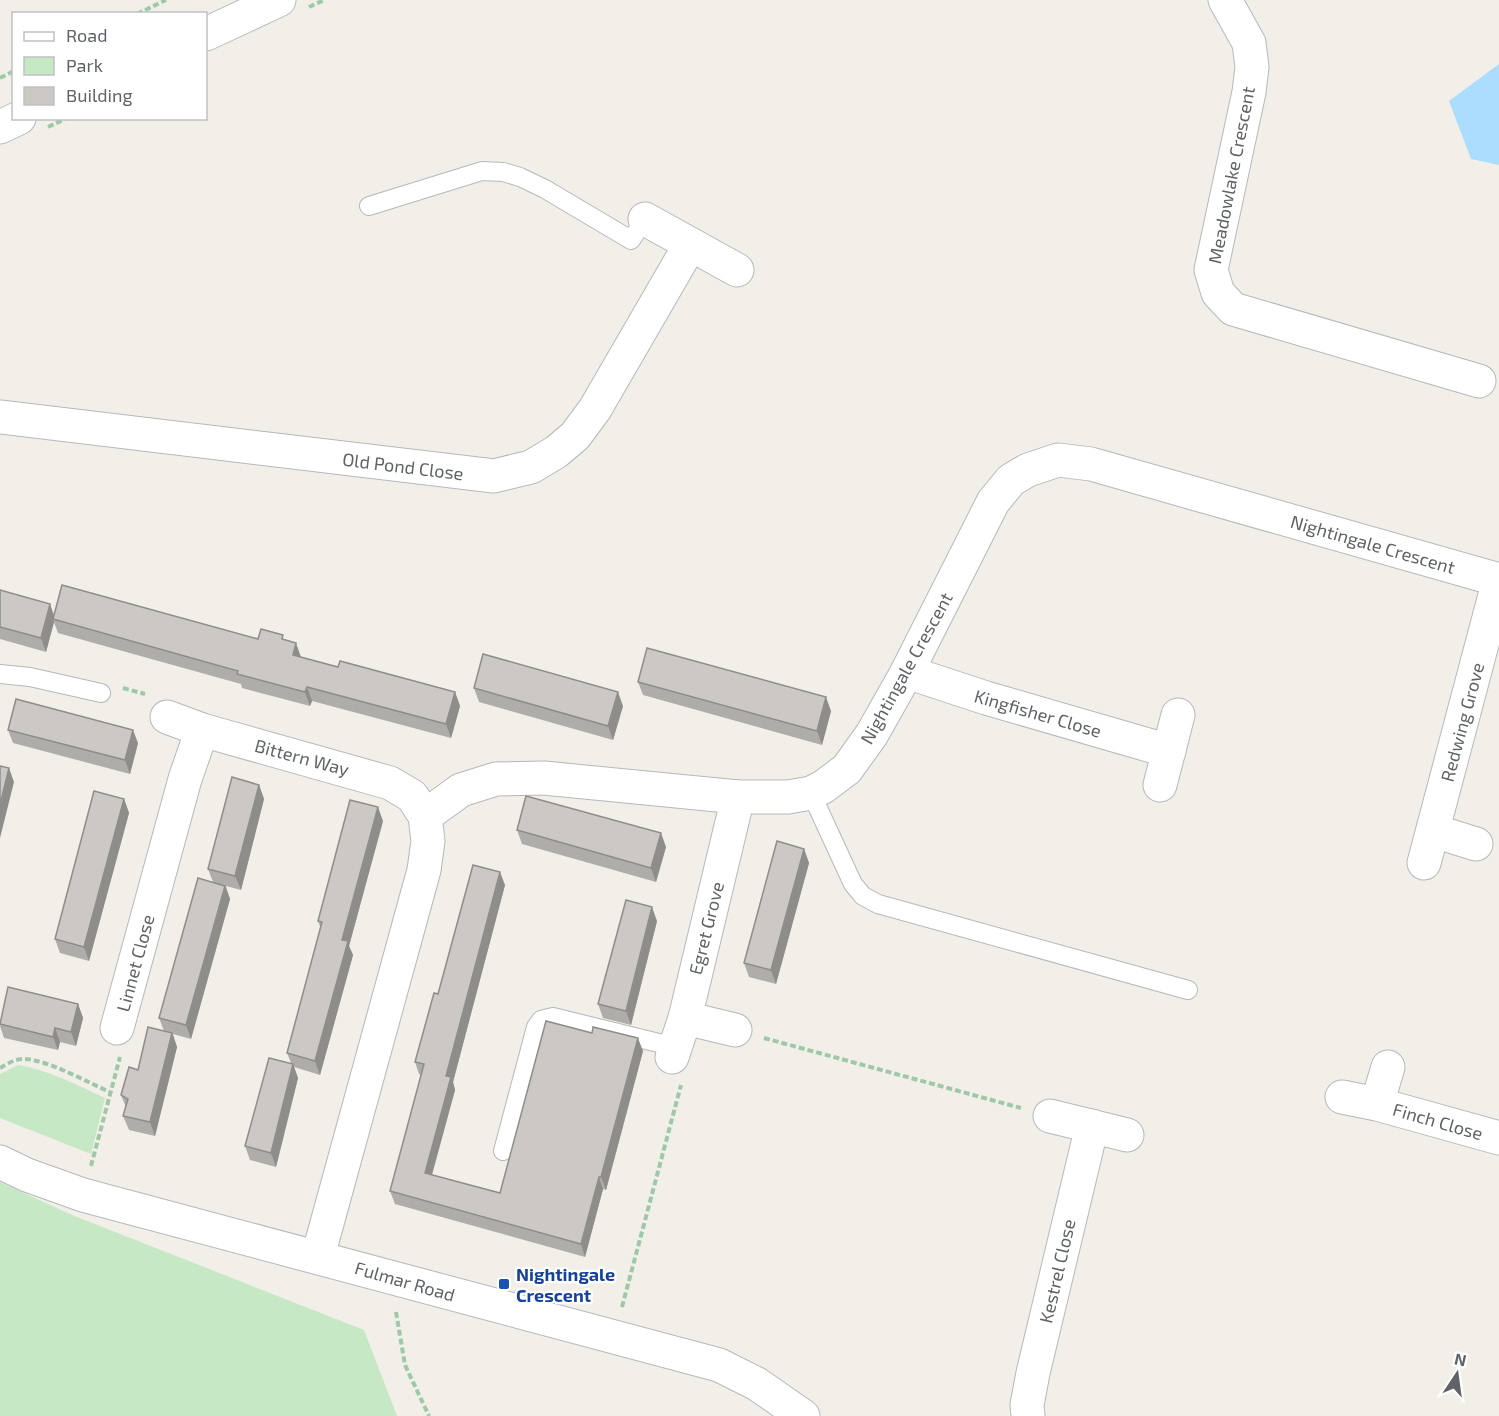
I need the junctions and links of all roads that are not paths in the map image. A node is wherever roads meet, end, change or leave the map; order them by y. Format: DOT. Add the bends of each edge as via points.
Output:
graph roads {
  1 [pos="279,0"];
  2 [pos="1225,0"];
  3 [pos="207,34"];
  4 [pos="15,120"];
  5 [pos="0,127"];
  6 [pos="369,206"];
  7 [pos="645,219"];
  8 [pos="690,245"];
  9 [pos="737,270"];
  10 [pos="1479,381"];
  11 [pos="0,417"];
  12 [pos="1499,580"];
  13 [pos="907,672"];
  14 [pos="0,674"];
  15 [pos="101,693"];
  16 [pos="1178,715"];
  17 [pos="167,717"];
  18 [pos="202,730"];
  19 [pos="1169,751"];
  20 [pos="1160,785"];
  21 [pos="810,793"];
  22 [pos="738,797"];
  23 [pos="425,816"];
  24 [pos="1434,831"];
  25 [pos="1476,844"];
  26 [pos="1424,863"];
  27 [pos="1188,990"];
  28 [pos="117,1028"];
  29 [pos="735,1030"];
  30 [pos="677,1041"];
  31 [pos="1388,1066"];
  32 [pos="1342,1097"];
  33 [pos="1377,1104"];
  34 [pos="1050,1116"];
  35 [pos="1092,1126"];
  36 [pos="1127,1135"];
  37 [pos="1499,1138"];
  38 [pos="503,1151"];
  39 [pos="0,1162"];
  40 [pos="318,1256"];
  41 [pos="802,1416"];
  42 [pos="1028,1416"];
  1 -- 3 [label="street"];
  2 -- 10 [label="street, Meadowlake Crescent" via="1249,43 1252,67 1211,270 1218,293 1233,309"];
  4 -- 5 [label="street"];
  6 -- 7 [label="lane" via="482,171 520,177 631,240"];
  7 -- 8 [label="street"];
  8 -- 9 [label="street"];
  8 -- 11 [label="street, Old Pond Close" via="595,409 575,436 531,466 494,476"];
  12 -- 13 [label="street, Nightingale Crescent" via="1091,464 1058,460 1011,480 993,502"];
  12 -- 24 [label="street, Redwing Grove"];
  13 -- 19 [label="street, Kingfisher Close"];
  13 -- 21 [label="street, Nightingale Crescent" via="847,769"];
  14 -- 15 [label="lane" via="30,676"];
  16 -- 19 [label="street"];
  17 -- 18 [label="street, Bittern Way"];
  18 -- 23 [label="street, Bittern Way" via="390,783 412,796"];
  18 -- 28 [label="street, Linnet Close"];
  19 -- 20 [label="street"];
  21 -- 22 [label="street, Nightingale Crescent" via="788,798"];
  21 -- 27 [label="lane" via="853,884 863,896 878,904"];
  22 -- 23 [label="street, Nightingale Crescent" via="544,778 496,779 461,790"];
  22 -- 30 [label="street, Egret Grove"];
  23 -- 40 [label="street" via="428,841 424,870"];
  24 -- 25 [label="street"];
  24 -- 26 [label="street, Redwing Grove"];
  29 -- 30 [label="street"];
  30 -- 38 [label="lane" via="553,1017 541,1020 530,1044"];
  31 -- 33 [label="street, Finch Close"];
  32 -- 33 [label="street, Finch Close"];
  33 -- 37 [label="street, Finch Close"];
  34 -- 35 [label="street"];
  35 -- 36 [label="street"];
  35 -- 42 [label="street, Kestrel Close" via="1033,1373 1026,1405"];
  39 -- 40 [label="street, Fulmar Road" via="83,1195"];
  40 -- 41 [label="street, Fulmar Road" via="719,1365 758,1384"];
}
